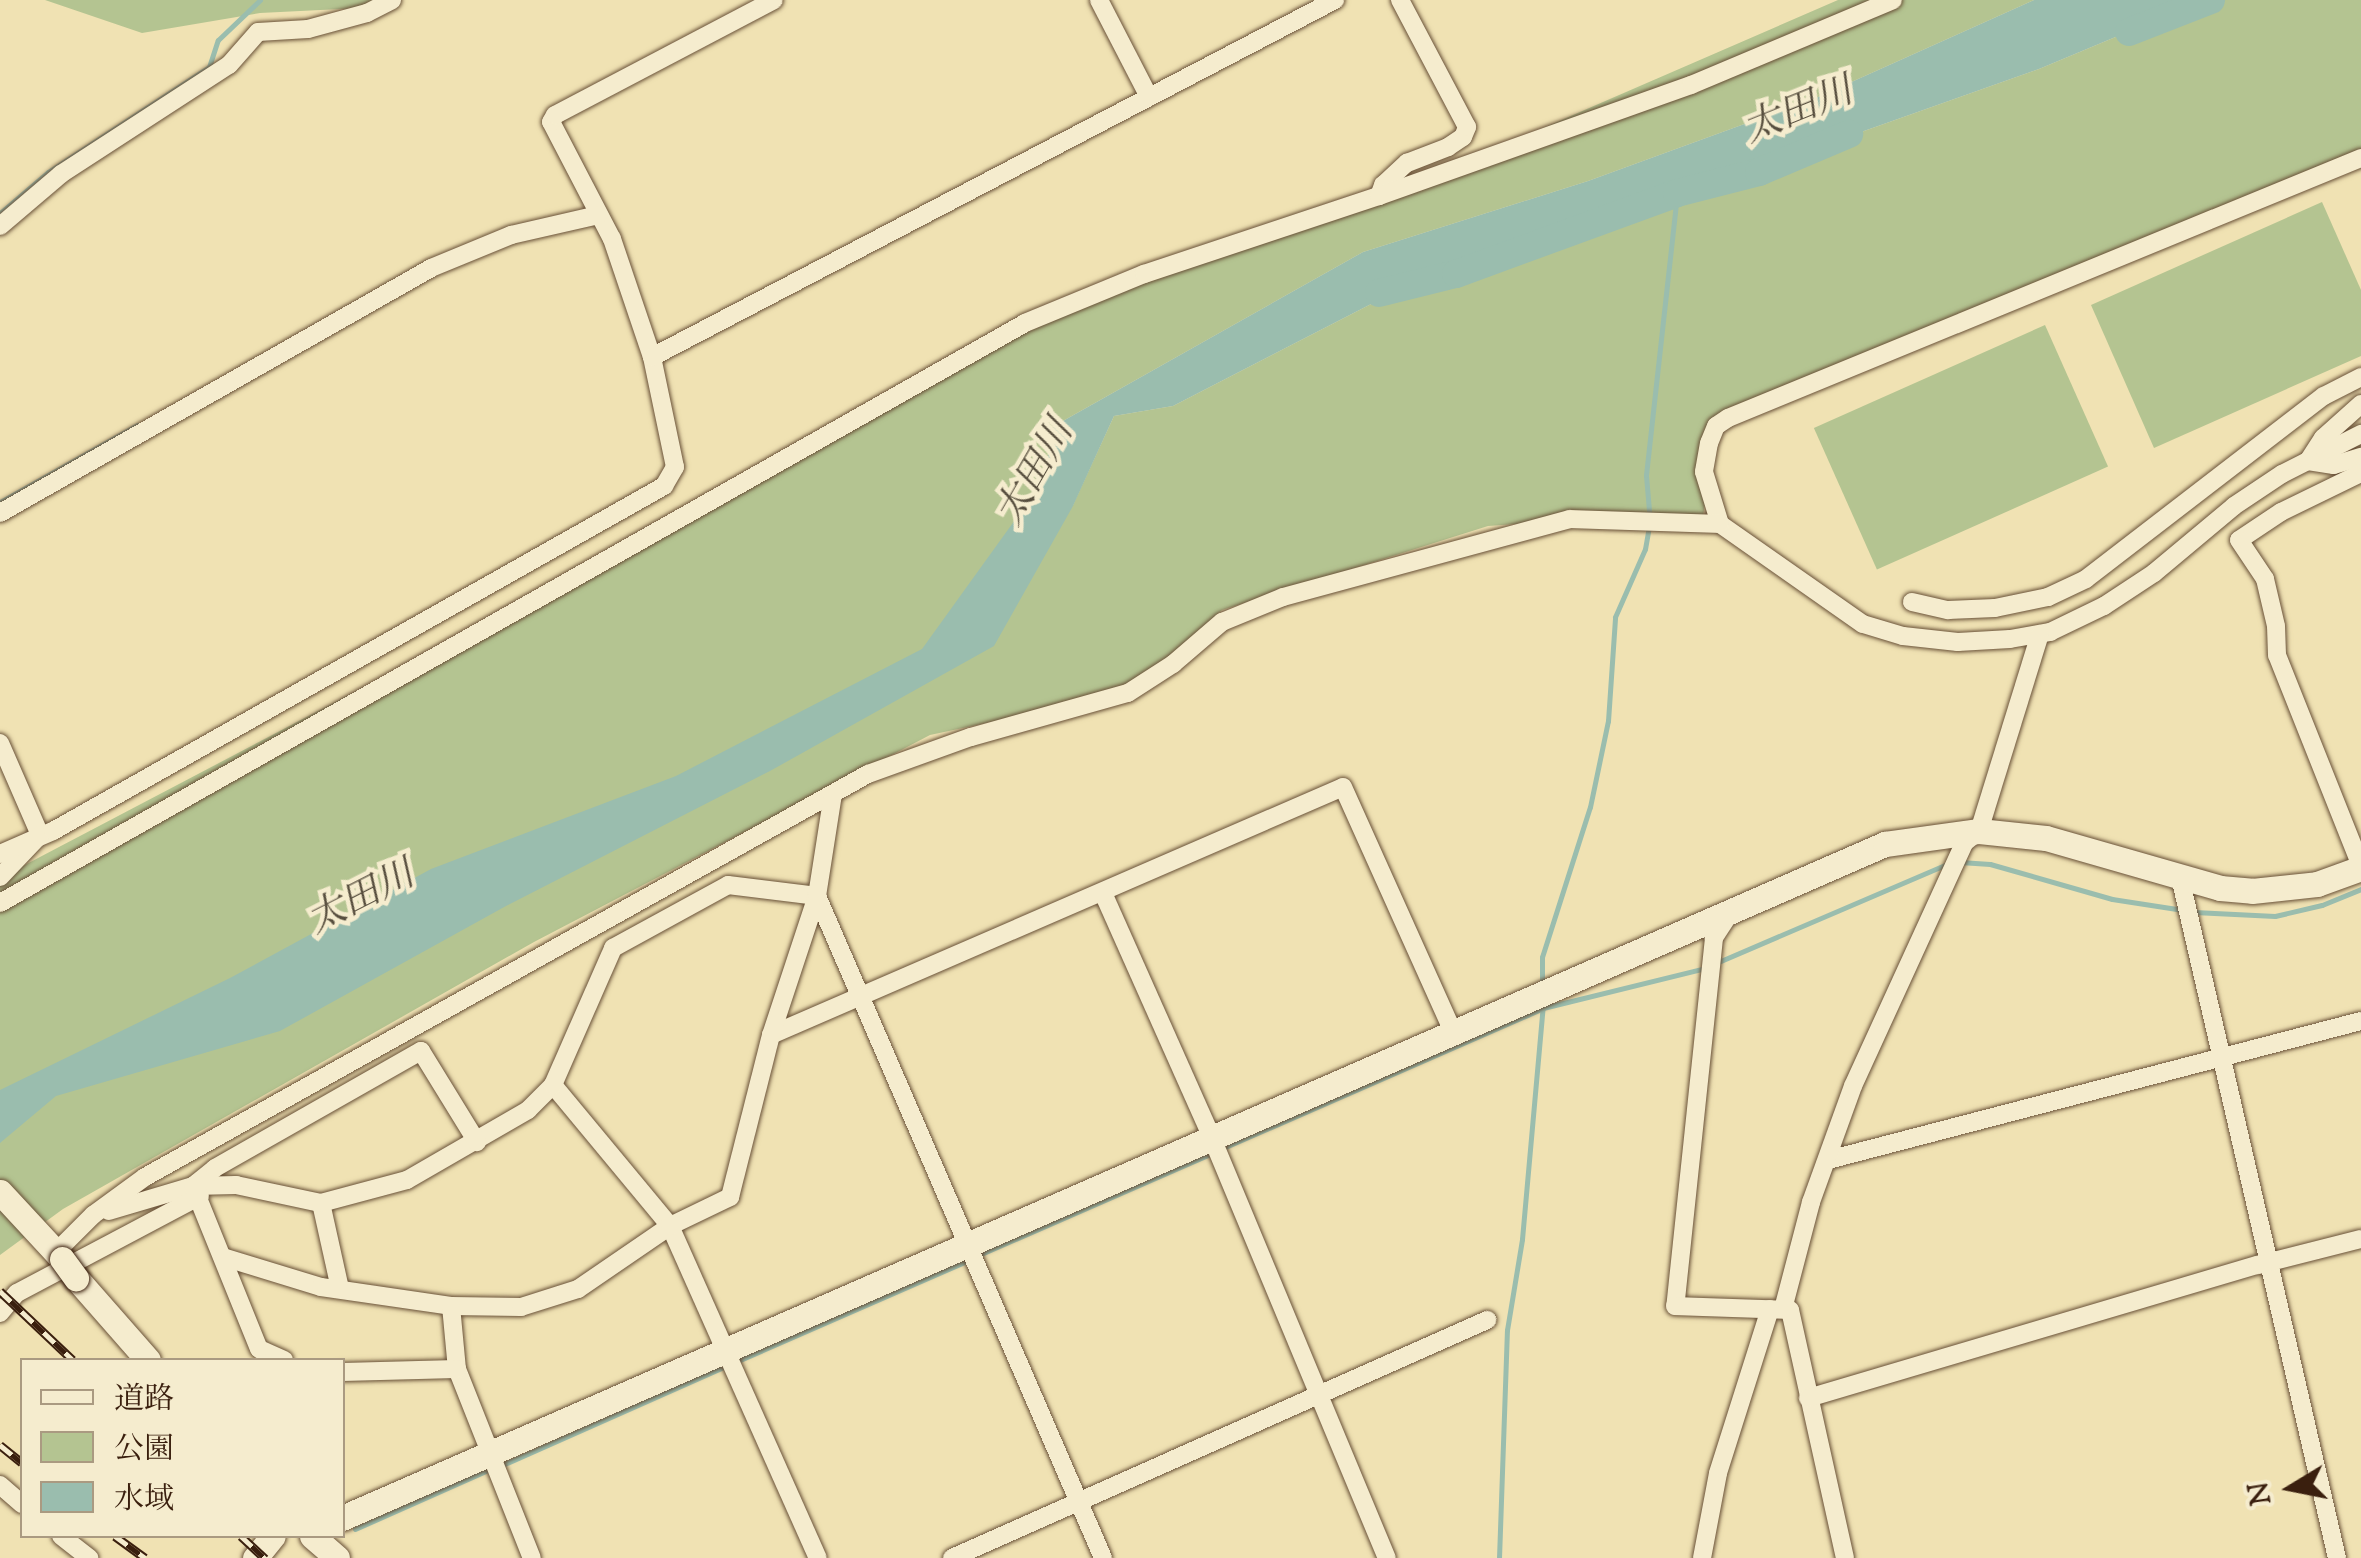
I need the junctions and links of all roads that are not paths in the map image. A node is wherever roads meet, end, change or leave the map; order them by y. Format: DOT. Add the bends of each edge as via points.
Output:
graph roads {
  1 [pos="392,0"];
  2 [pos="774,0"];
  3 [pos="1098,0"];
  4 [pos="1335,0"];
  5 [pos="1400,0"];
  6 [pos="1893,0"];
  7 [pos="1150,97"];
  8 [pos="2361,158"];
  9 [pos="1380,196"];
  10 [pos="598,215"];
  11 [pos="0,226"];
  12 [pos="652,357"];
  13 [pos="2361,377"];
  14 [pos="2361,404"];
  15 [pos="2361,434"];
  16 [pos="2361,456"];
  17 [pos="2308,461"];
  18 [pos="2361,473"];
  19 [pos="0,513"];
  20 [pos="1720,524"];
  21 [pos="1912,602"];
  22 [pos="2040,634"];
  23 [pos="0,743"];
  24 [pos="833,794"];
  25 [pos="1979,832"];
  26 [pos="40,835"];
  27 [pos="0,854"];
  28 [pos="2361,867"];
  29 [pos="0,877"];
  30 [pos="2180,877"];
  31 [pos="1103,893"];
  32 [pos="817,896"];
  33 [pos="0,902"];
  34 [pos="1734,906"];
  35 [pos="861,997"];
  36 [pos="2361,1021"];
  37 [pos="1452,1030"];
  38 [pos="771,1035"];
  39 [pos="2221,1056"];
  40 [pos="553,1085"];
  41 [pos="1212,1138"];
  42 [pos="477,1142"];
  43 [pos="1828,1160"];
  44 [pos="196,1191"];
  45 [pos="0,1192"];
  46 [pos="321,1203"];
  47 [pos="94,1215"];
  48 [pos="670,1226"];
  49 [pos="2361,1239"];
  50 [pos="967,1244"];
  51 [pos="223,1257"];
  52 [pos="2269,1262"];
  53 [pos="64,1263"];
  54 [pos="340,1290"];
  55 [pos="450,1306"];
  56 [pos="1777,1309"];
  57 [pos="0,1313"];
  58 [pos="1487,1320"];
  59 [pos="728,1350"];
  60 [pos="146,1358"];
  61 [pos="279,1358"];
  62 [pos="456,1369"];
  63 [pos="345,1372"];
  64 [pos="1320,1396"];
  65 [pos="1808,1398"];
  66 [pos="488,1454"];
  67 [pos="0,1486"];
  68 [pos="1080,1501"];
  69 [pos="20,1502"];
  70 [pos="345,1517"];
  71 [pos="64,1538"];
  72 [pos="272,1538"];
  73 [pos="314,1538"];
  74 [pos="90,1558"];
  75 [pos="255,1558"];
  76 [pos="337,1558"];
  77 [pos="532,1558"];
  78 [pos="818,1558"];
  79 [pos="952,1558"];
  80 [pos="1102,1558"];
  81 [pos="1387,1558"];
  82 [pos="1702,1558"];
  83 [pos="1845,1558"];
  84 [pos="2337,1558"];
  1 -- 11 [label="street" via="308,29 258,32 229,65 61,174"];
  2 -- 10 [label="street" via="555,115 552,130"];
  3 -- 7 [label="street"];
  4 -- 7 [label="street"];
  5 -- 9 [label="street" via="1467,127 1448,147 1407,163"];
  6 -- 9 [label="street" via="1692,85"];
  7 -- 12 [label="street"];
  8 -- 20 [label="street" via="1728,418 1708,443 1704,472"];
  9 -- 33 [label="street" via="1144,274 1025,323"];
  10 -- 12 [label="street"];
  10 -- 19 [label="street" via="511,235 431,268"];
  12 -- 26 [label="street" via="675,466 664,486"];
  13 -- 21 [label="street" via="2324,396 2086,580 1996,608 1948,610"];
  14 -- 17 [label="street" via="2322,438"];
  15 -- 17 [label="street"];
  16 -- 17 [label="street" via="2334,465"];
  17 -- 22 [label="street" via="2234,506 2104,606"];
  18 -- 28 [label="street" via="2239,540 2265,579 2277,655"];
  20 -- 22 [label="street" via="1863,624 1958,642"];
  20 -- 24 [label="street" via="1570,519 1283,598 1222,622 1128,693 920,754"];
  22 -- 25 [label="street"];
  23 -- 26 [label="street"];
  24 -- 32 [label="street"];
  24 -- 47 [label="street" via="145,1177"];
  25 -- 30 [label="street" via="2046,838"];
  25 -- 34 [label="street" via="1885,844"];
  25 -- 43 [label="street" via="1964,843 1894,990"];
  26 -- 27 [label="street"];
  26 -- 29 [label="street"];
  28 -- 30 [label="street" via="2280,890 2220,888"];
  30 -- 39 [label="street"];
  31 -- 35 [label="street"];
  31 -- 37 [label="street" via="1343,787"];
  31 -- 41 [label="street"];
  32 -- 35 [label="street"];
  32 -- 38 [label="street"];
  32 -- 40 [label="street" via="728,885 612,948"];
  34 -- 37 [label="street"];
  34 -- 56 [label="street" via="1714,938 1675,1306"];
  35 -- 38 [label="street"];
  35 -- 50 [label="street"];
  36 -- 39 [label="street"];
  37 -- 41 [label="street"];
  38 -- 48 [label="street" via="730,1197"];
  39 -- 43 [label="street"];
  39 -- 52 [label="street"];
  40 -- 42 [label="street"];
  40 -- 48 [label="street"];
  41 -- 50 [label="street"];
  41 -- 64 [label="street"];
  42 -- 44 [label="street" via="420,1051 215,1168"];
  42 -- 46 [label="street" via="408,1180"];
  43 -- 56 [label="street"];
  44 -- 46 [label="street" via="236,1184"];
  44 -- 47 [label="street"];
  44 -- 51 [label="street"];
  44 -- 57 [label="street" via="17,1294"];
  45 -- 53 [label="street"];
  46 -- 54 [label="street"];
  47 -- 53 [label="street"];
  48 -- 55 [label="street" via="565,1294 521,1307"];
  48 -- 59 [label="street"];
  49 -- 52 [label="street"];
  50 -- 59 [label="street"];
  50 -- 68 [label="street"];
  51 -- 54 [label="street"];
  51 -- 61 [label="street" via="259,1350"];
  52 -- 65 [label="street"];
  52 -- 84 [label="street"];
  53 -- 60 [label="street"];
  54 -- 55 [label="street"];
  55 -- 62 [label="street"];
  56 -- 65 [label="street" via="1790,1310"];
  56 -- 82 [label="street" via="1718,1473"];
  58 -- 64 [label="street"];
  59 -- 66 [label="street"];
  59 -- 78 [label="street"];
  62 -- 63 [label="street"];
  62 -- 66 [label="street"];
  64 -- 68 [label="street"];
  64 -- 81 [label="street"];
  65 -- 83 [label="street"];
  66 -- 70 [label="street"];
  66 -- 77 [label="street"];
  67 -- 69 [label="street"];
  68 -- 79 [label="street"];
  68 -- 80 [label="street"];
  71 -- 74 [label="street"];
  72 -- 75 [label="street"];
  73 -- 76 [label="street"];
}
